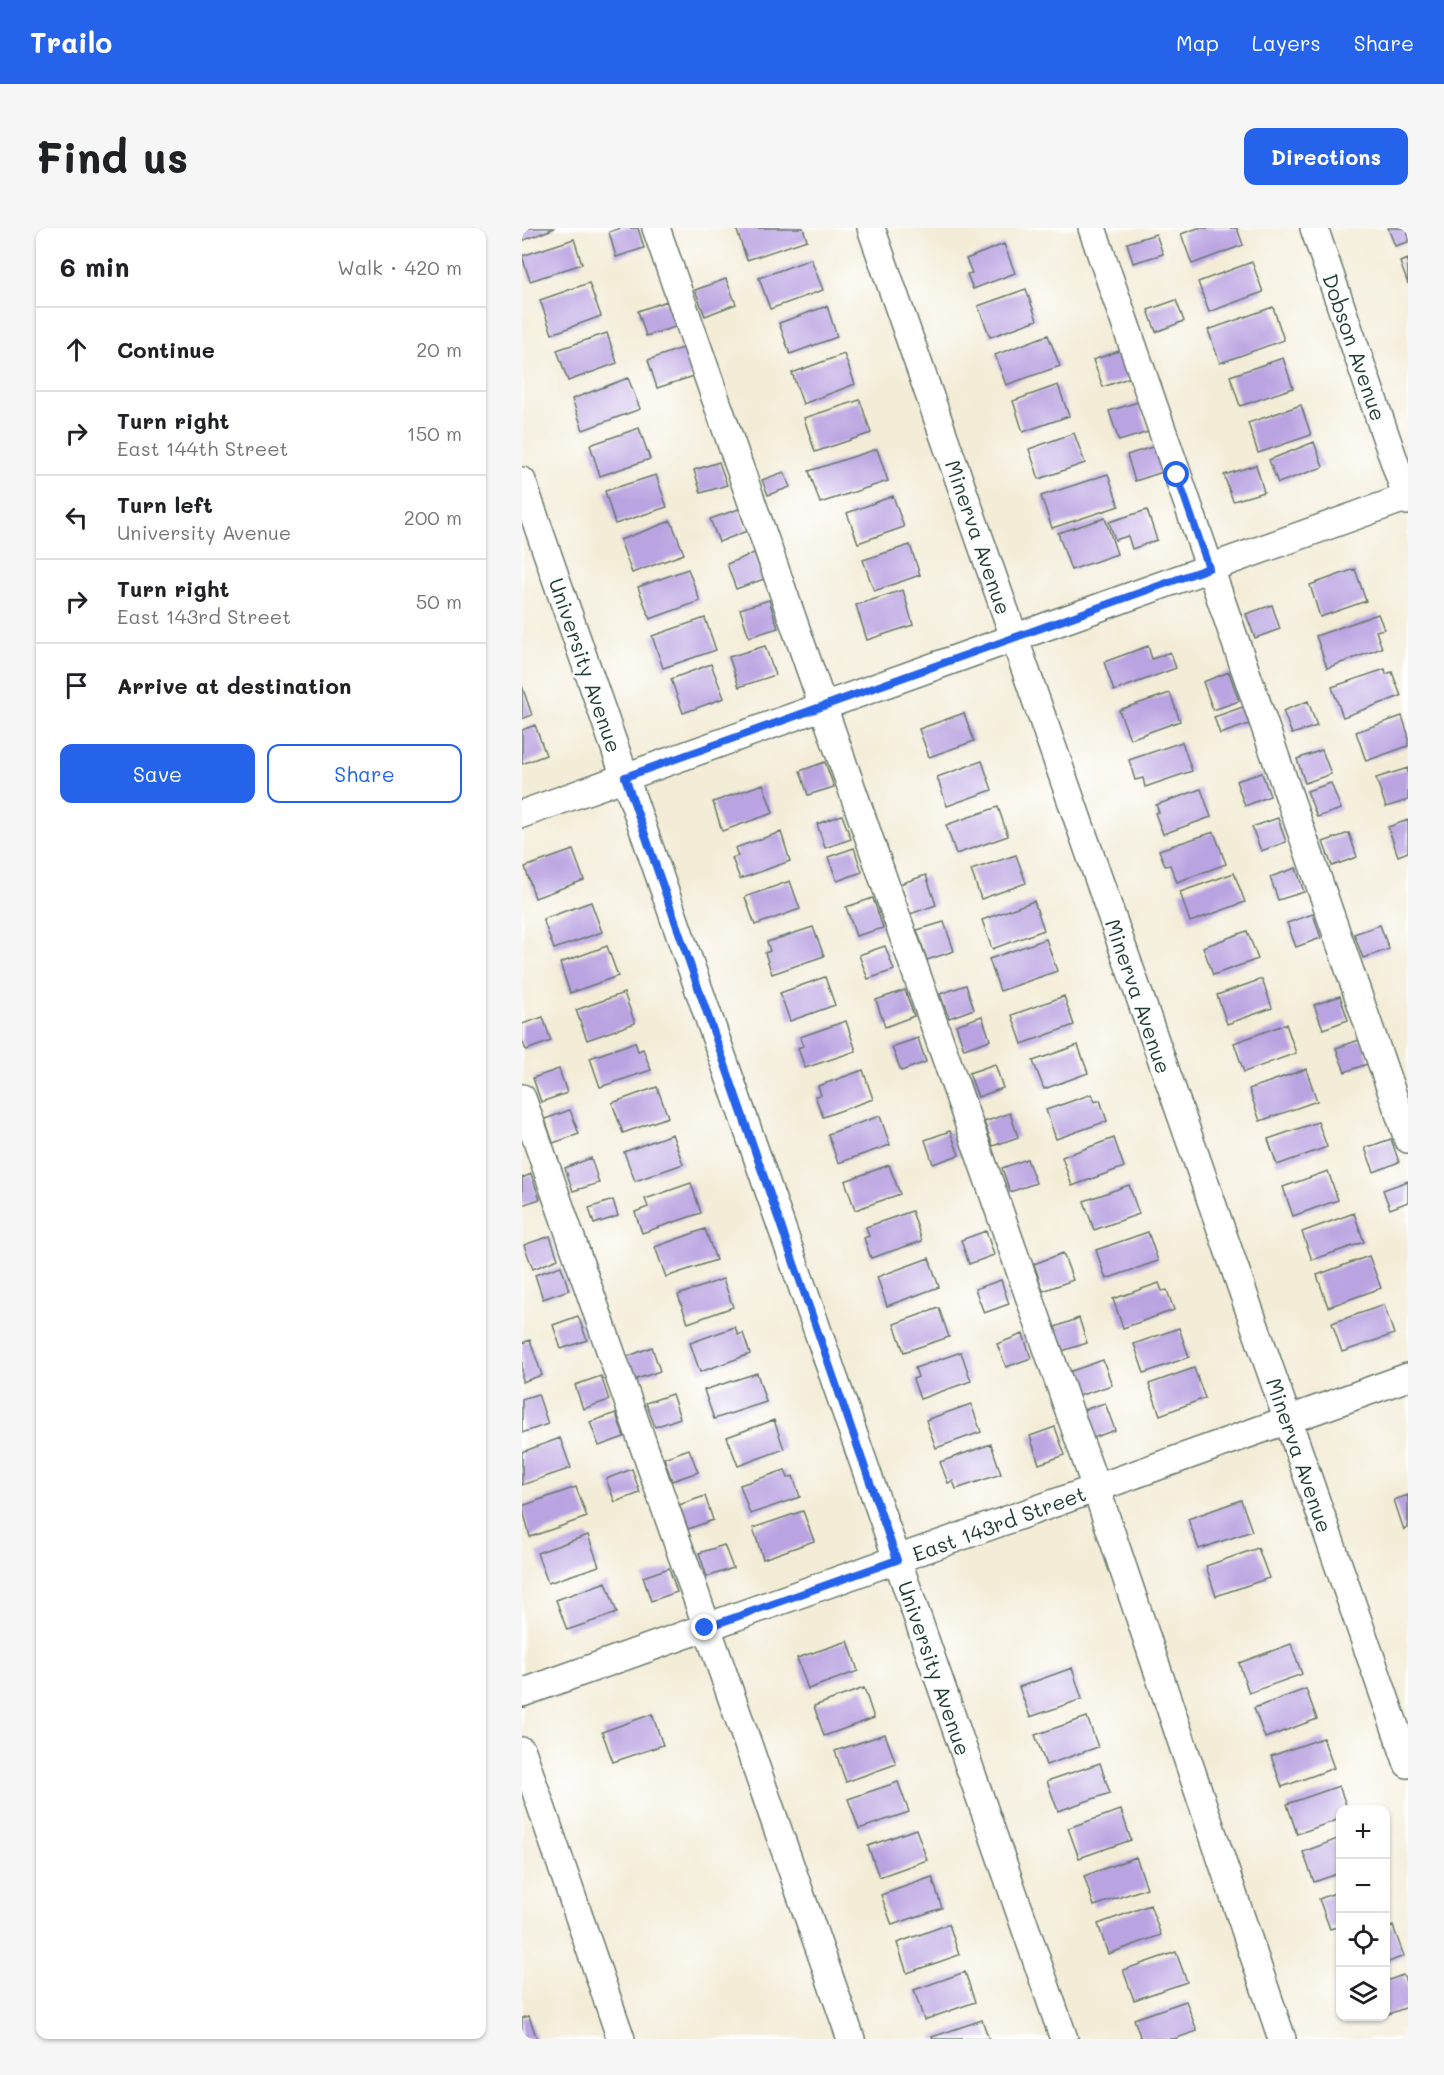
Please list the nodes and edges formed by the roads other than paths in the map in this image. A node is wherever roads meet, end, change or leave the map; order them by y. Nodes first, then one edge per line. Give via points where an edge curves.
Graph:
1 (656, 228) edge
2 (871, 228) edge
3 (1092, 228) edge
4 (1314, 228) edge
5 (522, 481) edge
6 (1408, 498) edge
7 (1209, 568) junction
8 (1014, 638) junction
9 (823, 706) junction
10 (625, 777) junction
11 (522, 814) edge
12 (522, 1098) edge
13 (1408, 1139) edge
14 (1408, 1377) edge
15 (1288, 1420) junction
16 (1096, 1488) junction
17 (897, 1560) junction
18 (705, 1628) junction
19 (522, 1693) edge
20 (522, 1751) edge
21 (1408, 1764) edge
22 (621, 2039) edge
23 (851, 2039) edge
24 (1064, 2039) edge
25 (1282, 2039) edge

1 - 9 street
2 - 8 street, Minerva Avenue
3 - 7 street
4 - 6 street, Dobson Avenue
5 - 10 street, University Avenue
6 - 7 street
7 - 8 street
7 - 13 street
8 - 9 street
8 - 15 street, Minerva Avenue
9 - 10 street
9 - 16 street
10 - 11 street
10 - 17 street, University Avenue
12 - 18 street
14 - 15 street, East 143rd Street
15 - 16 street, East 143rd Street
15 - 21 street, Minerva Avenue
16 - 17 street, East 143rd Street
16 - 25 street
17 - 18 street, East 143rd Street
17 - 24 street, University Avenue
18 - 19 street, East 143rd Street
18 - 23 street
20 - 22 street

